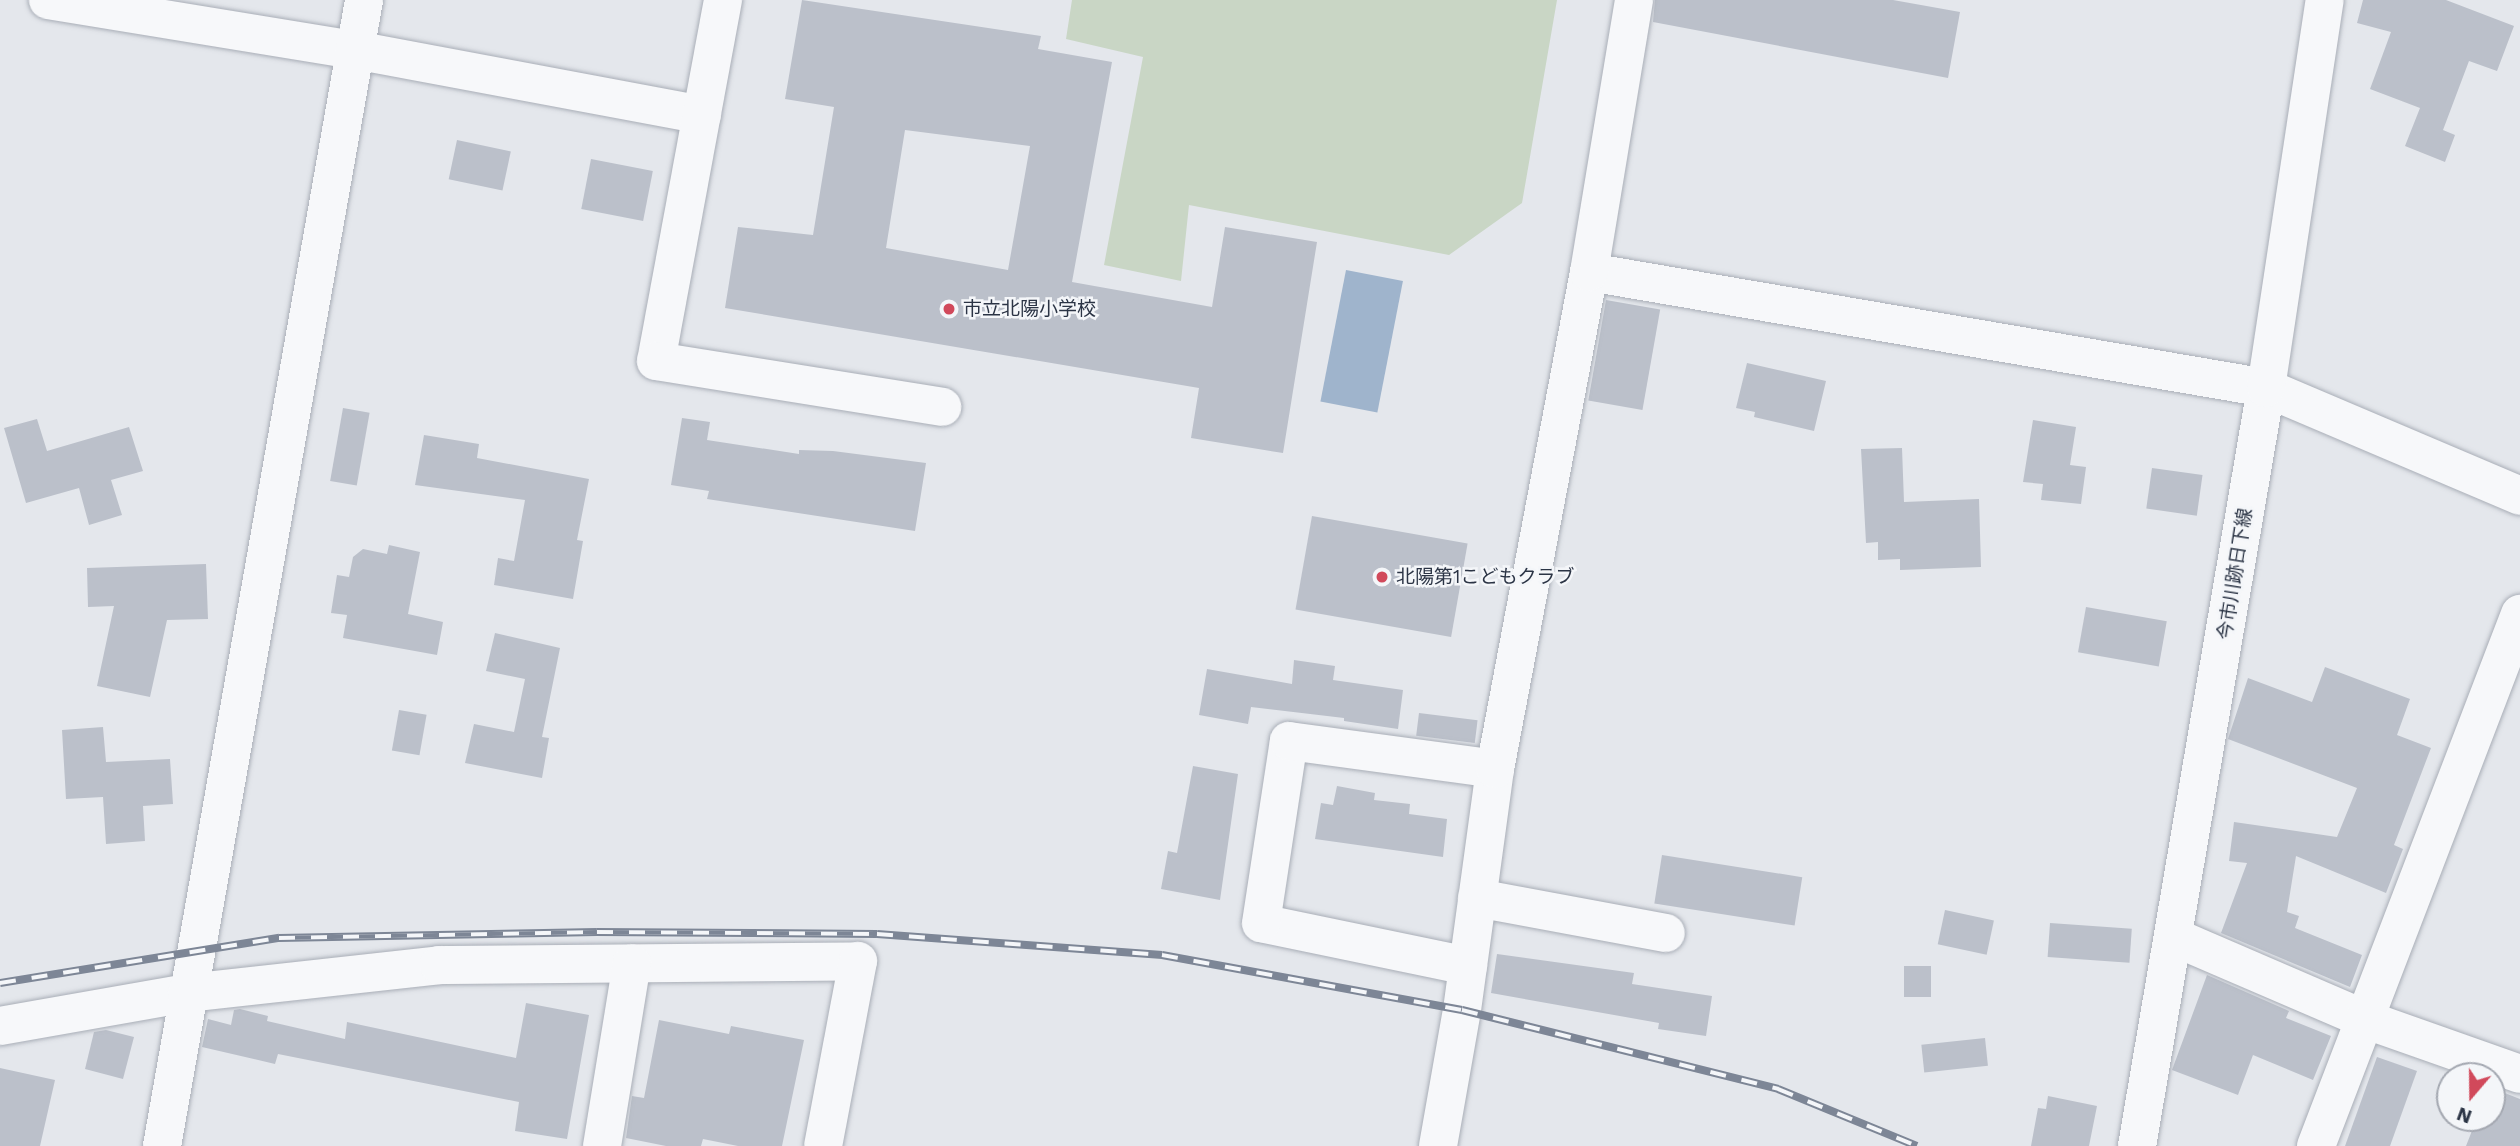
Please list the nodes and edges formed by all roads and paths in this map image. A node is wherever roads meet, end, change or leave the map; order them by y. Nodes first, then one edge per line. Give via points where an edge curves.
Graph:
1 (48, 0) edge
2 (364, 0) edge
3 (723, 0) edge
4 (1634, 0) edge
5 (2325, 0) edge
6 (355, 50) junction
7 (702, 115) junction
8 (1589, 272) junction
9 (2266, 388) junction
10 (942, 407) dead end
11 (2520, 496) edge
12 (2520, 614) edge
13 (1495, 769) junction
14 (1477, 898) junction
15 (1666, 933) dead end
16 (2174, 937) junction
17 (632, 962) junction
18 (1468, 966) junction
19 (187, 993) junction
20 (2364, 1019) junction
21 (0, 1026) edge
22 (2520, 1074) edge
23 (162, 1146) edge
24 (602, 1146) edge
25 (823, 1146) edge
26 (1437, 1146) edge
27 (2137, 1146) edge
28 (2316, 1146) edge

1 - 6 street
2 - 6 street
3 - 7 street
4 - 8 street
5 - 9 street, 今市川跡日下線
6 - 7 street
6 - 19 street
7 - 10 street via 656,361
8 - 9 street
8 - 13 street
9 - 11 street
9 - 16 street, 今市川跡日下線
12 - 20 street
13 - 14 street
13 - 18 street via 1289,741 1261,923
14 - 15 street
14 - 18 street
16 - 20 street
16 - 27 street, 今市川跡日下線
17 - 19 street via 439,965
17 - 24 street
17 - 25 street via 858,961
18 - 26 street
19 - 21 street
19 - 23 street
20 - 22 street
20 - 28 street

